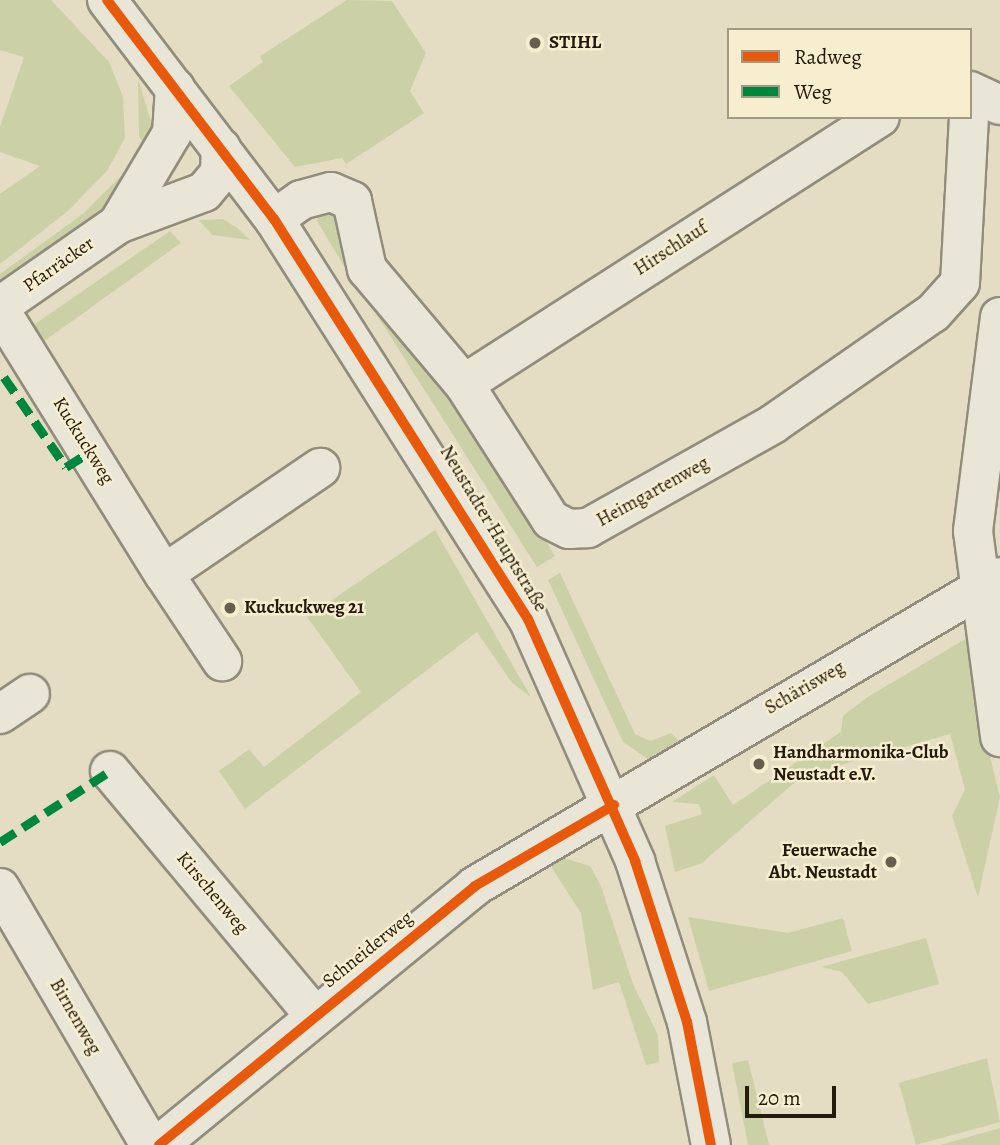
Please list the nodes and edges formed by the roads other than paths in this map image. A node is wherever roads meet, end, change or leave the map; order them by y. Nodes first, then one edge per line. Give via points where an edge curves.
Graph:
1 (107, 0) edge
2 (176, 88) junction
3 (972, 93) edge
4 (1000, 106) edge
5 (877, 119) edge
6 (969, 119) edge
7 (221, 148) junction
8 (152, 172) junction
9 (204, 192) junction
10 (269, 212) junction
11 (118, 224) junction
12 (0, 308) edge
13 (1000, 317) edge
14 (464, 384) junction
15 (320, 468) dead end
16 (164, 574) junction
17 (992, 582) edge
18 (222, 662) dead end
19 (1000, 737) edge
20 (110, 771) dead end
21 (614, 805) junction
22 (0, 888) edge
23 (314, 1015) junction
24 (150, 1145) edge
25 (159, 1145) edge
26 (711, 1145) edge

1 - 2 street, Neustadter Hauptstraße
2 - 7 street, Neustadter Hauptstraße
2 - 8 street, Pfarräcker via 172,133
3 - 4 street
5 - 14 street, Hirschlauf
6 - 14 street, Heimgartenweg via 960,284 933,313 773,424 588,528 569,529 551,520
7 - 8 street via 200,149
7 - 9 street via 220,173
7 - 10 street, Neustadter Hauptstraße
8 - 11 street, Pfarräcker
9 - 10 street
9 - 11 street, Pfarräcker
10 - 14 street, Heimgartenweg via 331,192 352,201 367,269
10 - 21 street, Neustadter Hauptstraße via 528,619
11 - 12 street, Pfarräcker
12 - 16 street, Kuckuckweg
13 - 17 street via 973,531
15 - 16 street
16 - 18 street, Kuckuckweg
17 - 19 street
17 - 21 street, Schärisweg
20 - 23 street, Kirschenweg
21 - 23 street, Schneiderweg via 475,886
21 - 26 street, Neustadter Hauptstraße via 687,1022
22 - 24 street, Birnenweg
23 - 25 street, Schneiderweg

